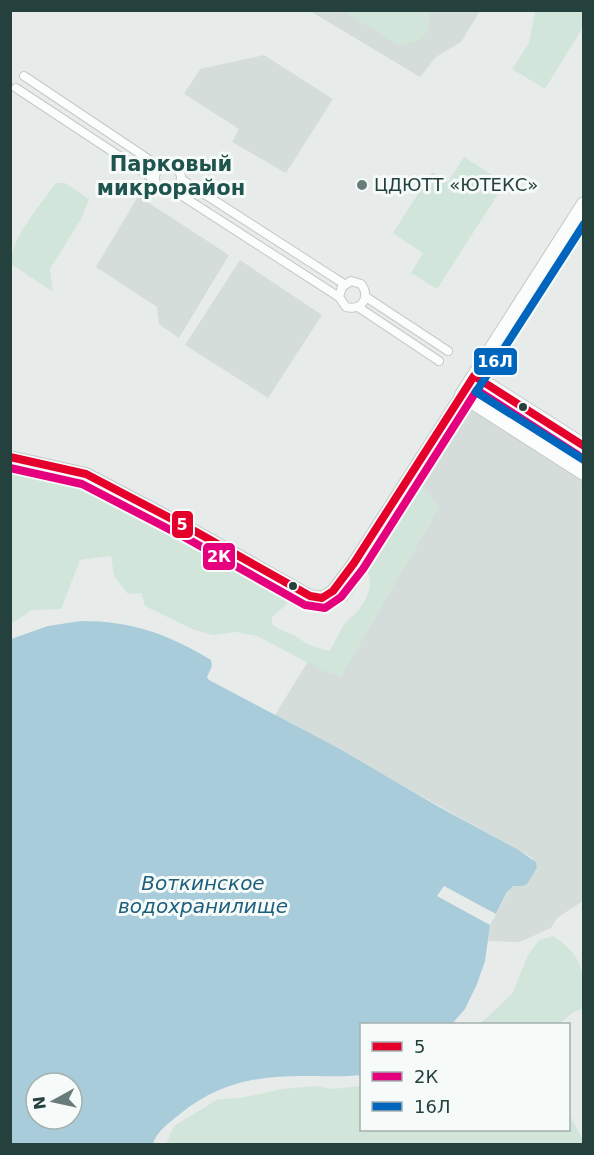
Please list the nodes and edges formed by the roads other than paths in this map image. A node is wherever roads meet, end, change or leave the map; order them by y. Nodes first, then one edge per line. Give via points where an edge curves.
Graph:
1 (24, 76) dead end
2 (16, 88) dead end
3 (160, 167) junction
4 (154, 179) junction
5 (181, 179) junction
6 (173, 190) junction
7 (584, 204) edge
8 (344, 284) junction
9 (339, 297) junction
10 (366, 297) junction
11 (358, 307) junction
12 (448, 351) dead end
13 (439, 361) dead end
14 (474, 376) junction
15 (462, 395) junction
16 (584, 446) edge
17 (10, 457) edge
18 (584, 472) edge

1 - 3 street
2 - 4 street
3 - 4 street
3 - 5 street via 176,167
4 - 6 street via 163,190
5 - 6 street
5 - 8 street
6 - 9 street
7 - 14 street
8 - 9 street
8 - 10 street via 361,284
9 - 11 street via 346,307
10 - 11 street
10 - 12 street
11 - 13 street
14 - 15 street
14 - 16 street
15 - 17 street via 354,563 333,591 322,598 310,596 87,474
15 - 18 street

